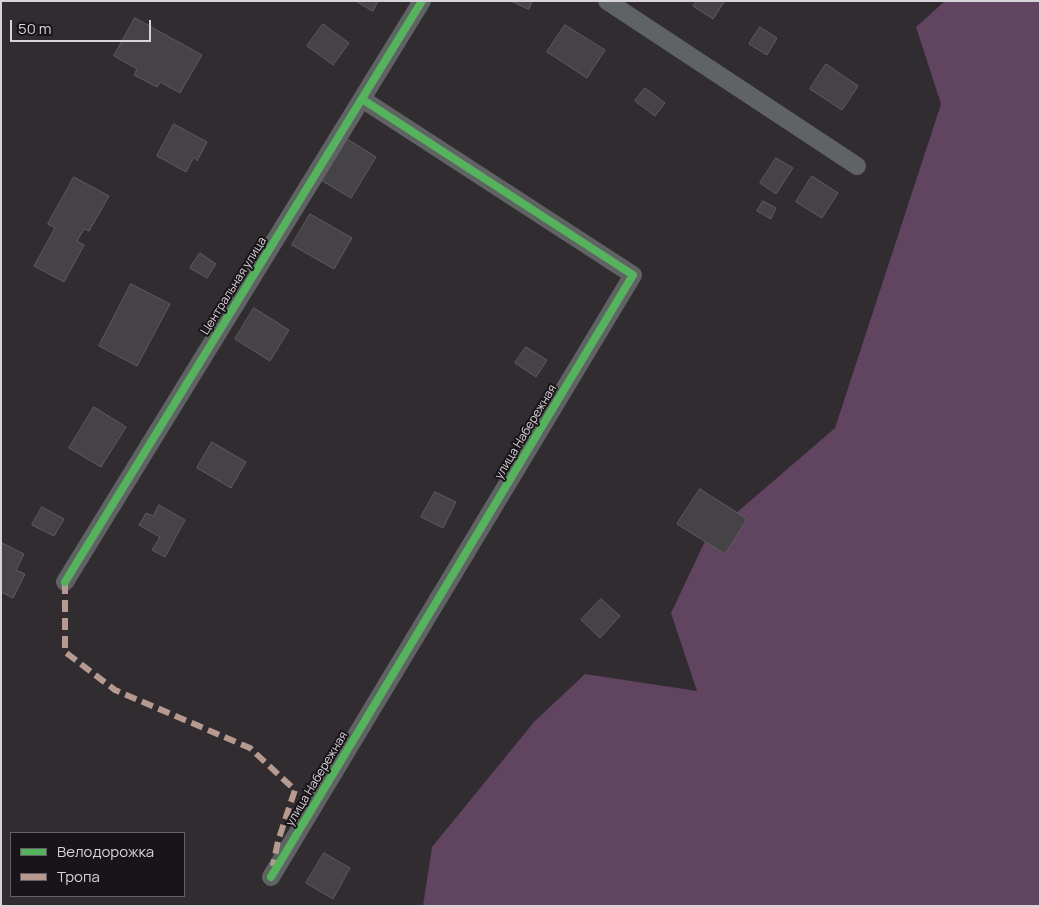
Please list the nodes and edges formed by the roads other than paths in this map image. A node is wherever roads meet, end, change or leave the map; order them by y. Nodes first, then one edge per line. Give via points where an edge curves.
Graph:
1 (422, 1) edge
2 (607, 1) edge
3 (362, 99) junction
4 (857, 166) dead end
5 (65, 582) dead end
6 (271, 877) dead end

1 - 3 street, Центральная улица
2 - 4 street
3 - 5 street, Центральная улица
3 - 6 street, улица Набережная via 633,275

